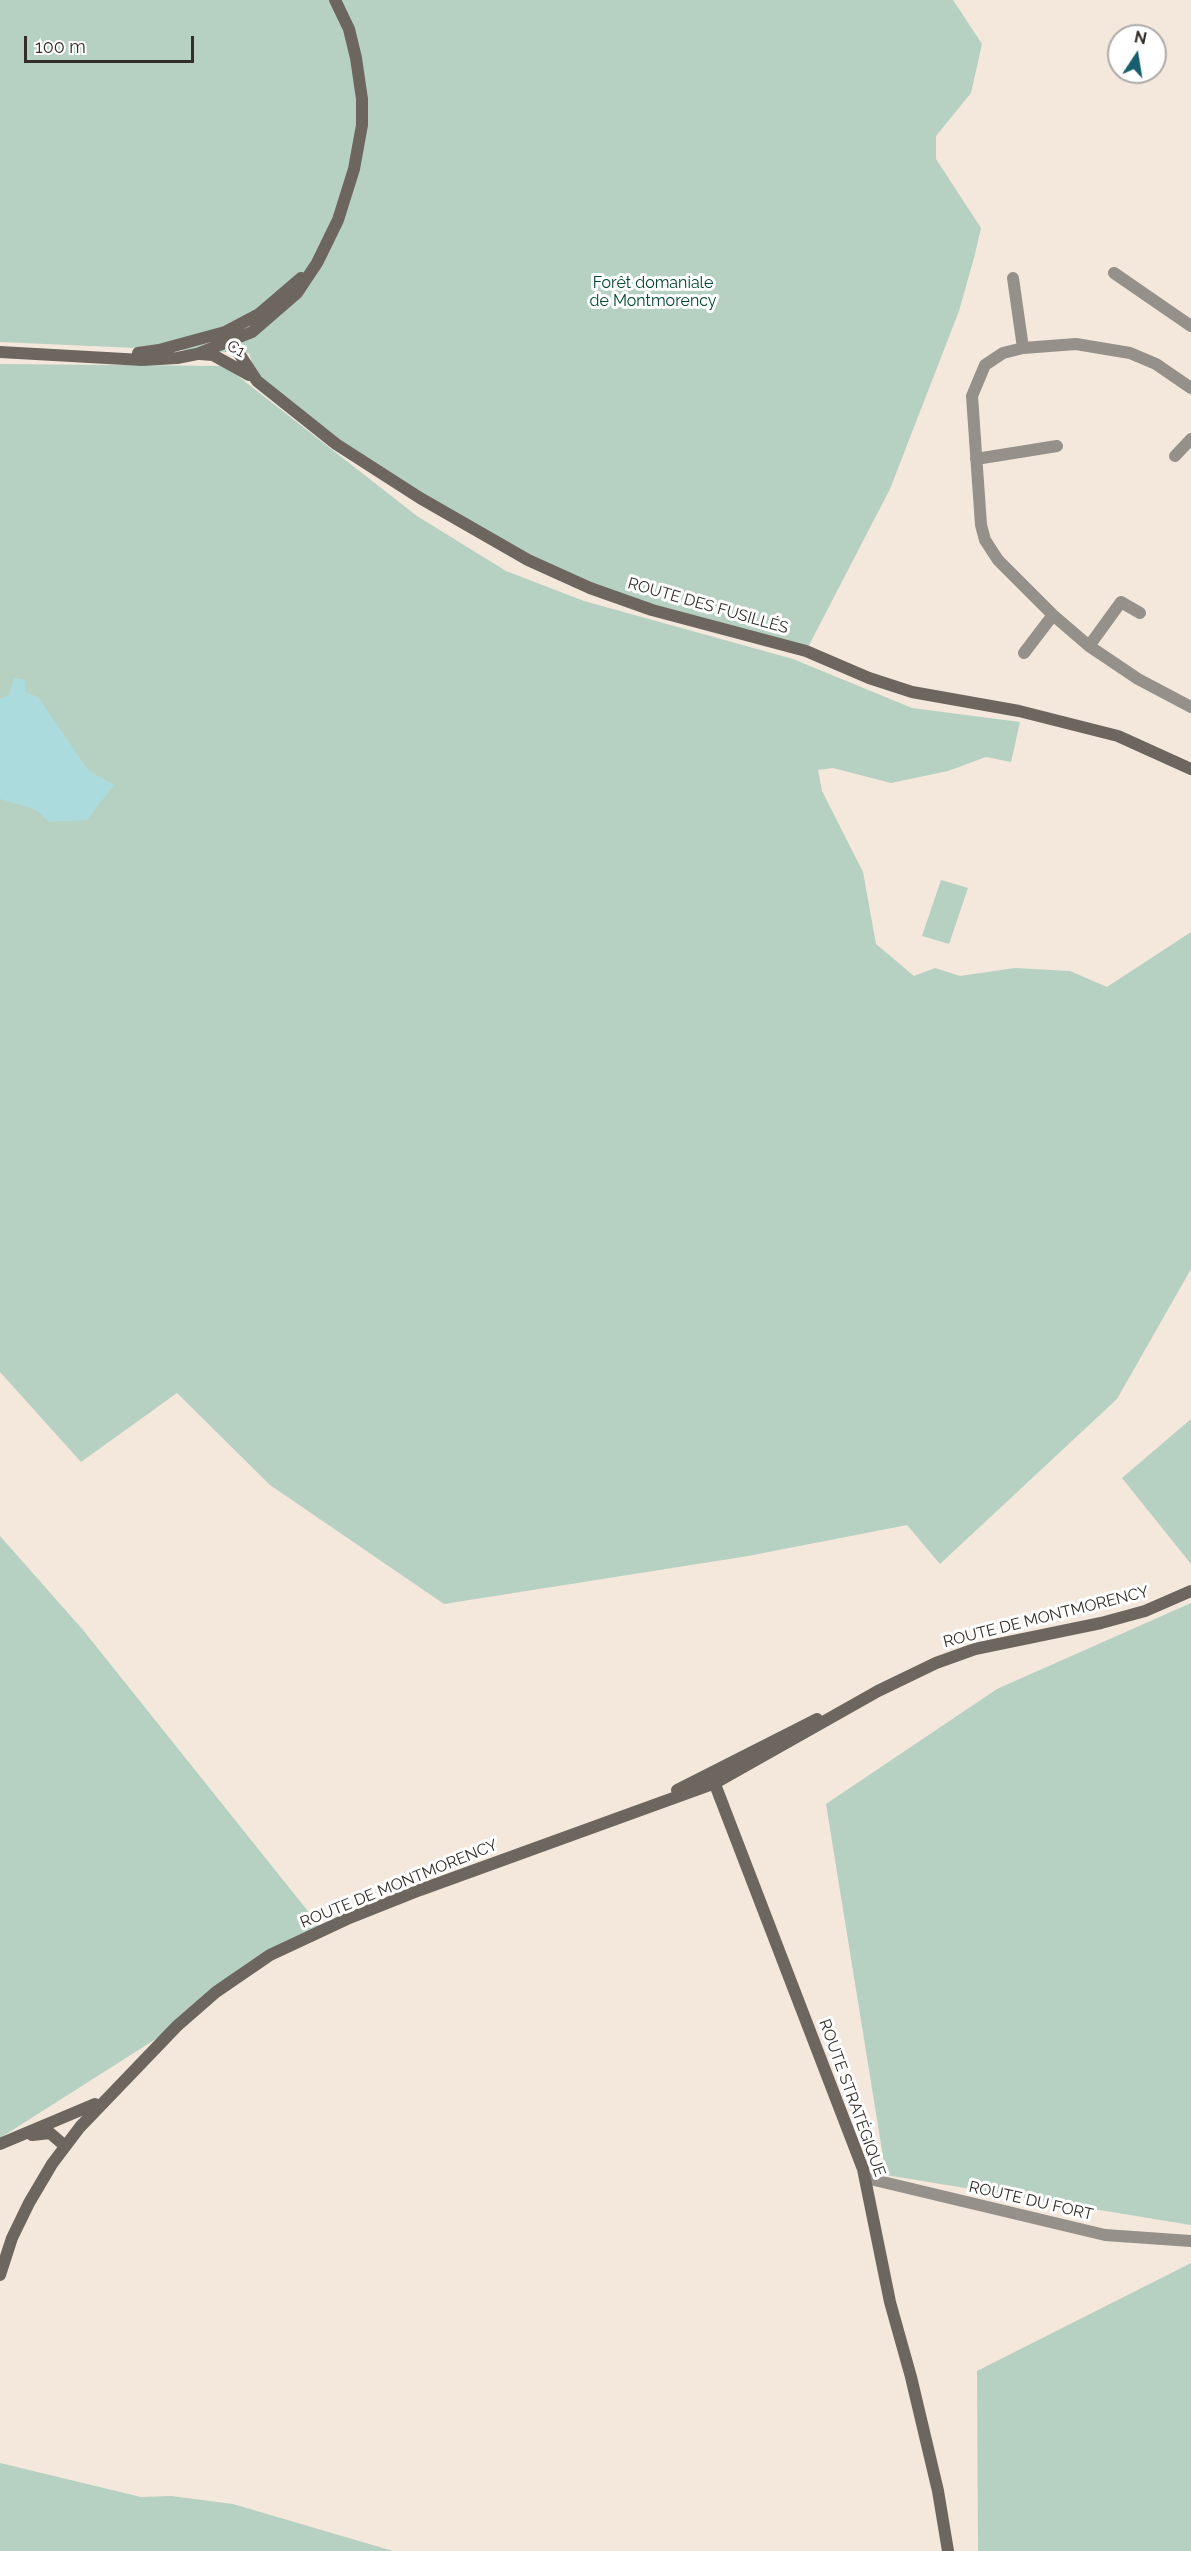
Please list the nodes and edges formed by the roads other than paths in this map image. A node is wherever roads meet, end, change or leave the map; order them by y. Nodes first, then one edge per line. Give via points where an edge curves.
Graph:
1 (335, 0) edge
2 (1114, 273) dead end
3 (1013, 278) dead end
4 (1191, 326) edge
5 (227, 337) junction
6 (1023, 348) junction
7 (0, 352) edge
8 (66, 354) junction
9 (197, 354) junction
10 (236, 366) junction
11 (257, 381) junction
12 (1188, 385) edge
13 (1191, 439) edge
14 (1057, 446) dead end
15 (1175, 456) dead end
16 (976, 459) junction
17 (1140, 613) dead end
18 (1053, 615) junction
19 (1089, 646) junction
20 (1024, 653) dead end
21 (1191, 706) edge
22 (1191, 769) edge
23 (1191, 1591) edge
24 (713, 1779) junction
25 (115, 2089) junction
26 (54, 2121) junction
27 (12, 2139) junction
28 (67, 2143) junction
29 (0, 2144) edge
30 (866, 2178) junction
31 (1191, 2241) edge
32 (0, 2275) edge
33 (948, 2551) edge

1 - 5 main road via 349,29 362,99 354,169 338,220 317,263
2 - 4 street
3 - 6 street
5 - 8 main road via 159,350
5 - 9 main road
5 - 10 main road, C1
5 - 11 main road, ROUTE DES FUSILLÉS
6 - 12 street via 1076,344 1130,353
6 - 16 street via 1003,353 985,365 977,379 972,396
7 - 8 main road
8 - 9 main road via 142,360
9 - 10 main road, C1 via 213,355
10 - 11 main road, C1
11 - 22 main road, ROUTE DES FUSILLÉS via 336,444 420,498 528,560 590,588 651,610 806,651 912,692 1019,711 1118,736
13 - 15 street
14 - 16 street
16 - 18 street via 985,540 998,560
17 - 19 street via 1121,602
18 - 19 street
18 - 20 street
19 - 21 street via 1138,679
23 - 24 main road, ROUTE DE MONTMORENCY via 1145,1611 964,1653 926,1667
24 - 25 main road, ROUTE DE MONTMORENCY via 347,1919 270,1955 216,1992
24 - 30 main road, ROUTE STRATÉGIQUE
25 - 26 main road via 83,2111
25 - 28 main road
26 - 27 main road
26 - 28 main road via 71,2128
27 - 28 main road via 47,2133
27 - 29 main road
28 - 32 main road via 22,2216
30 - 31 street, ROUTE DU FORT via 1105,2235
30 - 33 main road, ROUTE STRATÉGIQUE via 890,2302 938,2491

